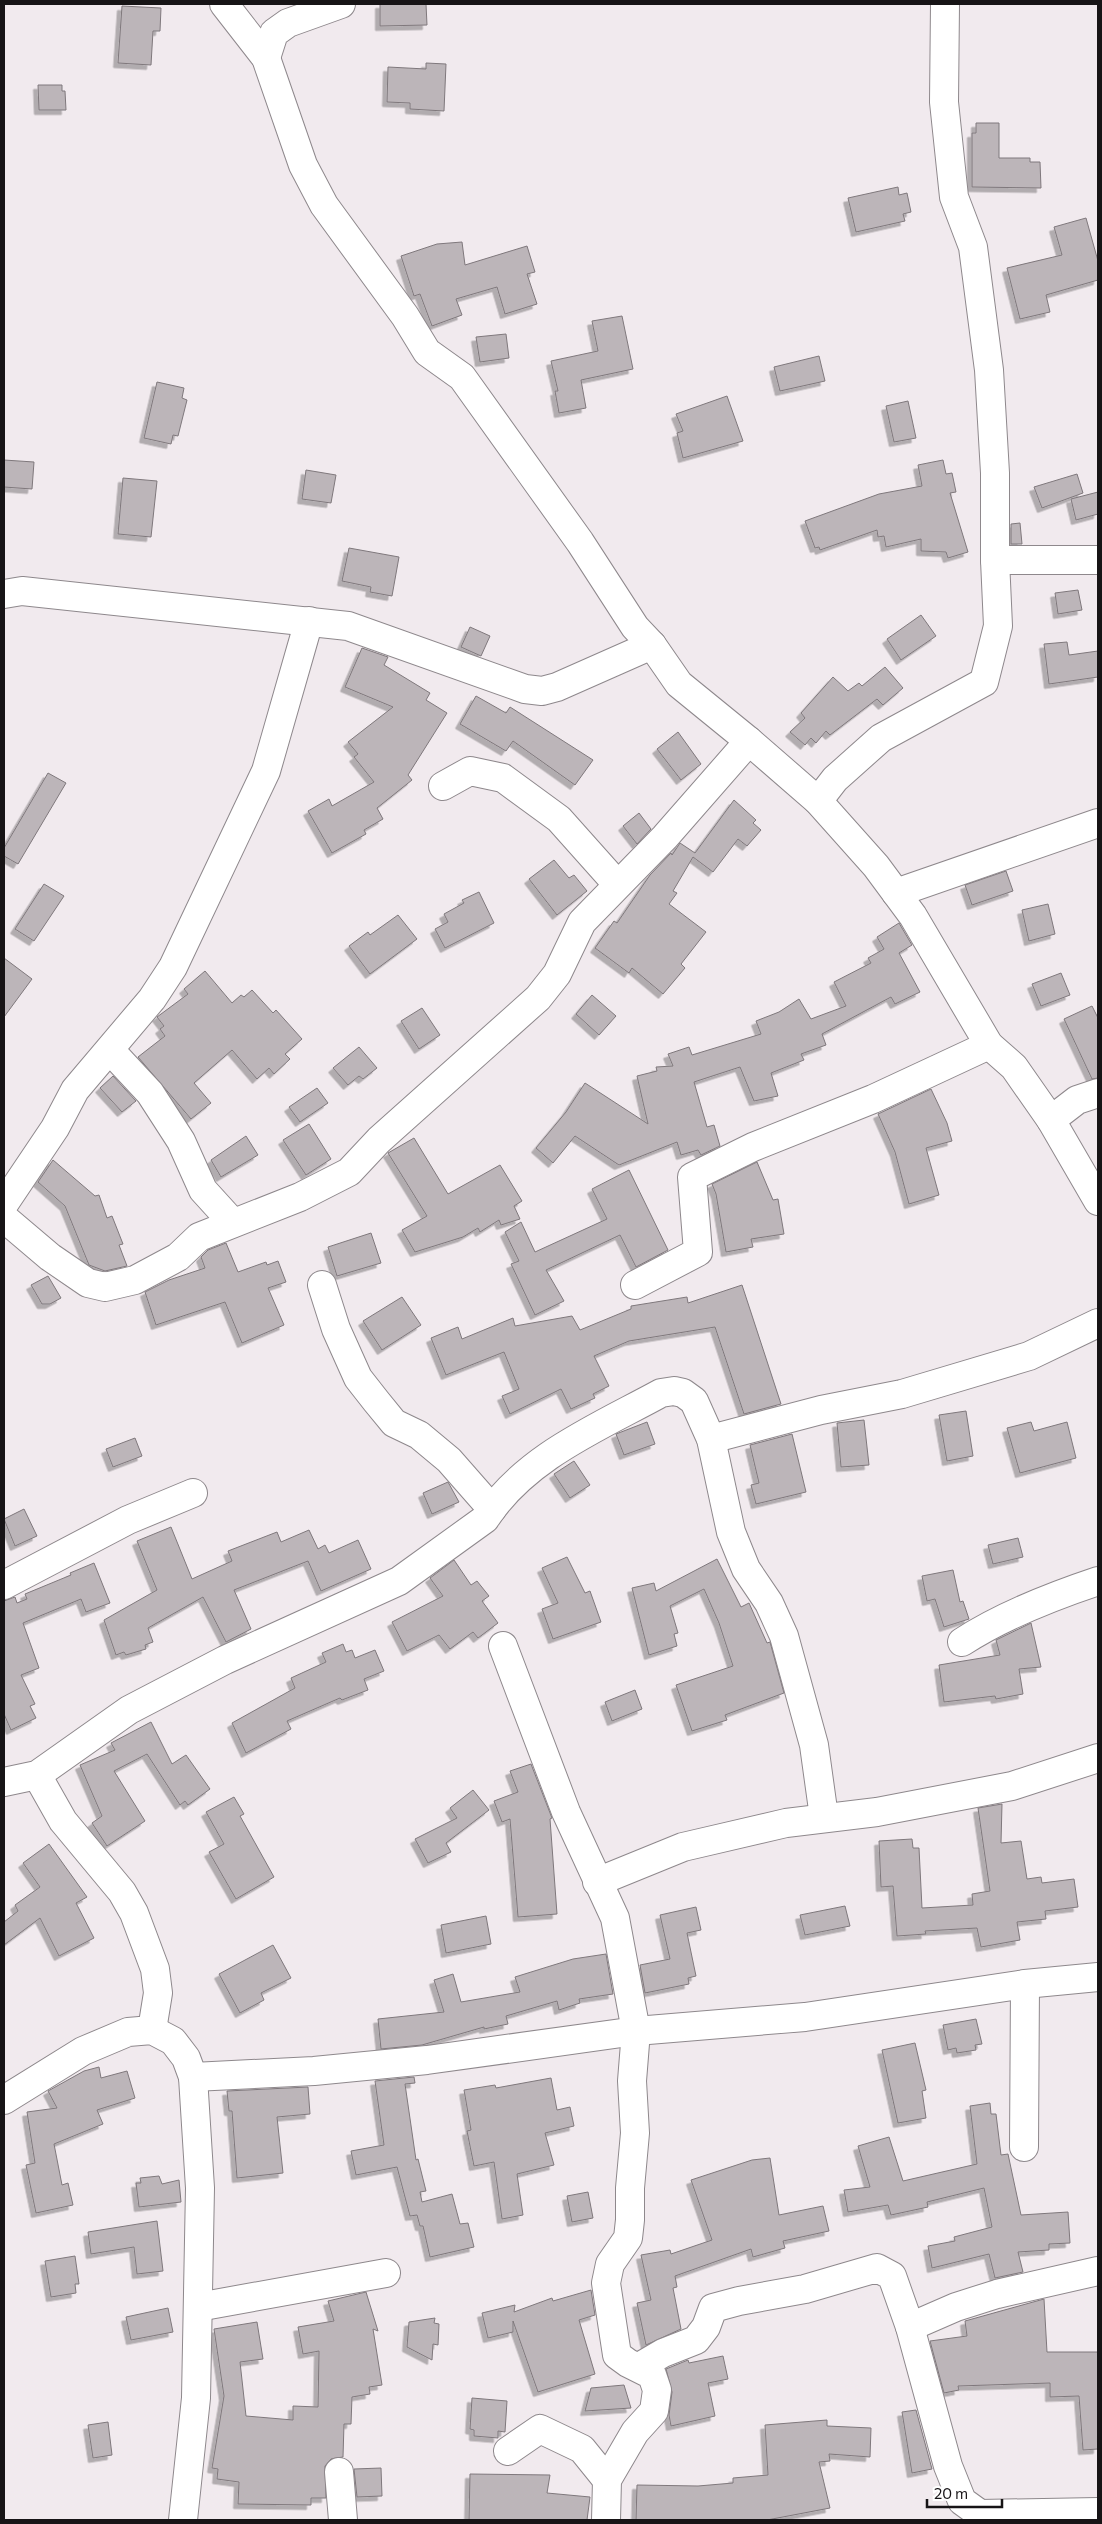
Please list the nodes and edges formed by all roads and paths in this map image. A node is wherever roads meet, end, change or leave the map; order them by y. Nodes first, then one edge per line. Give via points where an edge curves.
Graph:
1 (224, 4) edge
2 (341, 4) edge
3 (945, 4) edge
4 (266, 58) junction
5 (995, 560) junction
6 (1098, 560) edge
7 (4, 594) edge
8 (309, 622) junction
9 (652, 646) junction
10 (749, 741) junction
11 (443, 786) dead end
12 (818, 801) junction
13 (1098, 823) edge
14 (617, 884) junction
15 (896, 893) junction
16 (989, 1044) junction
17 (110, 1050) junction
18 (1098, 1093) edge
19 (1051, 1120) junction
20 (1098, 1201) edge
21 (4, 1204) edge
22 (4, 1218) edge
23 (233, 1222) junction
24 (634, 1285) dead end
25 (322, 1286) dead end
26 (1098, 1323) edge
27 (711, 1440) junction
28 (193, 1493) dead end
29 (492, 1509) junction
30 (1098, 1581) edge
31 (4, 1586) edge
32 (962, 1642) dead end
33 (503, 1646) dead end
34 (1098, 1758) edge
35 (37, 1775) junction
36 (4, 1782) edge
37 (824, 1817) junction
38 (597, 1882) junction
39 (1098, 1977) edge
40 (1024, 1984) junction
41 (152, 2030) junction
42 (636, 2031) junction
43 (193, 2077) junction
44 (4, 2100) edge
45 (1024, 2147) dead end
46 (1098, 2271) edge
47 (386, 2273) dead end
48 (198, 2307) junction
49 (910, 2327) junction
50 (639, 2367) junction
51 (508, 2451) dead end
52 (339, 2472) dead end
53 (607, 2480) junction
54 (1098, 2512) edge
55 (183, 2520) edge
56 (342, 2520) edge
57 (606, 2520) edge

1 - 4 street
2 - 4 street via 288,23 274,33
3 - 5 street via 944,102 954,197 973,247 989,370 995,473
4 - 9 street via 303,165 324,205 405,316 427,352 462,377 580,542 635,627
5 - 6 street
5 - 12 street via 998,626 984,682 881,738 835,779
7 - 8 street via 22,591
8 - 9 street via 348,626 525,689 542,691
8 - 17 street via 266,771 239,830 172,967 152,999
9 - 10 street via 679,684
10 - 12 street
10 - 14 street via 665,837
11 - 14 street via 470,771 503,778 559,818
12 - 15 street via 852,837
13 - 15 street
14 - 23 street via 582,922 557,974 538,998 386,1133 349,1172 300,1197
15 - 16 street
16 - 19 street via 1014,1067
16 - 24 street via 873,1099 753,1147 692,1177 698,1252
17 - 21 street via 75,1090 55,1128
17 - 23 street via 150,1093 182,1141 203,1190
18 - 19 street via 1077,1100
19 - 20 street
22 - 23 street via 88,1283 105,1287 135,1280 178,1256 199,1237
25 - 29 street via 336,1329 358,1378 394,1423 419,1435 449,1460
26 - 27 street via 1011,1362 902,1394 821,1410
27 - 29 street via 694,1401 683,1393 661,1393 548,1456
27 - 37 street via 731,1532 746,1569 769,1603 784,1636 814,1745
28 - 31 street via 128,1520
29 - 35 street via 485,1518 399,1582 225,1660 138,1706
30 - 32 street via 988,1624
33 - 38 street via 566,1812
34 - 37 street via 1012,1786 877,1812
35 - 36 street
35 - 41 street via 64,1821 122,1892 134,1913 155,1969 158,1993
37 - 38 street via 683,1847
38 - 42 street via 615,1918
39 - 40 street
40 - 42 street via 806,2017
40 - 45 street
41 - 43 street via 172,2041 186,2058
41 - 44 street via 128,2032 83,2051
42 - 43 street via 427,2060 314,2071
42 - 50 street via 632,2081 635,2133 628,2238 610,2264 606,2283 617,2355 628,2364
43 - 48 street via 200,2188
46 - 49 street via 997,2294
47 - 48 street
48 - 55 street via 196,2398
49 - 50 street via 892,2276 877,2268 806,2289 739,2300 713,2308 706,2327 696,2340
49 - 54 street via 948,2466 962,2501 980,2514
50 - 53 street via 652,2375 657,2390 654,2411 635,2432
51 - 53 street via 540,2429 582,2449
52 - 56 street
53 - 57 street

